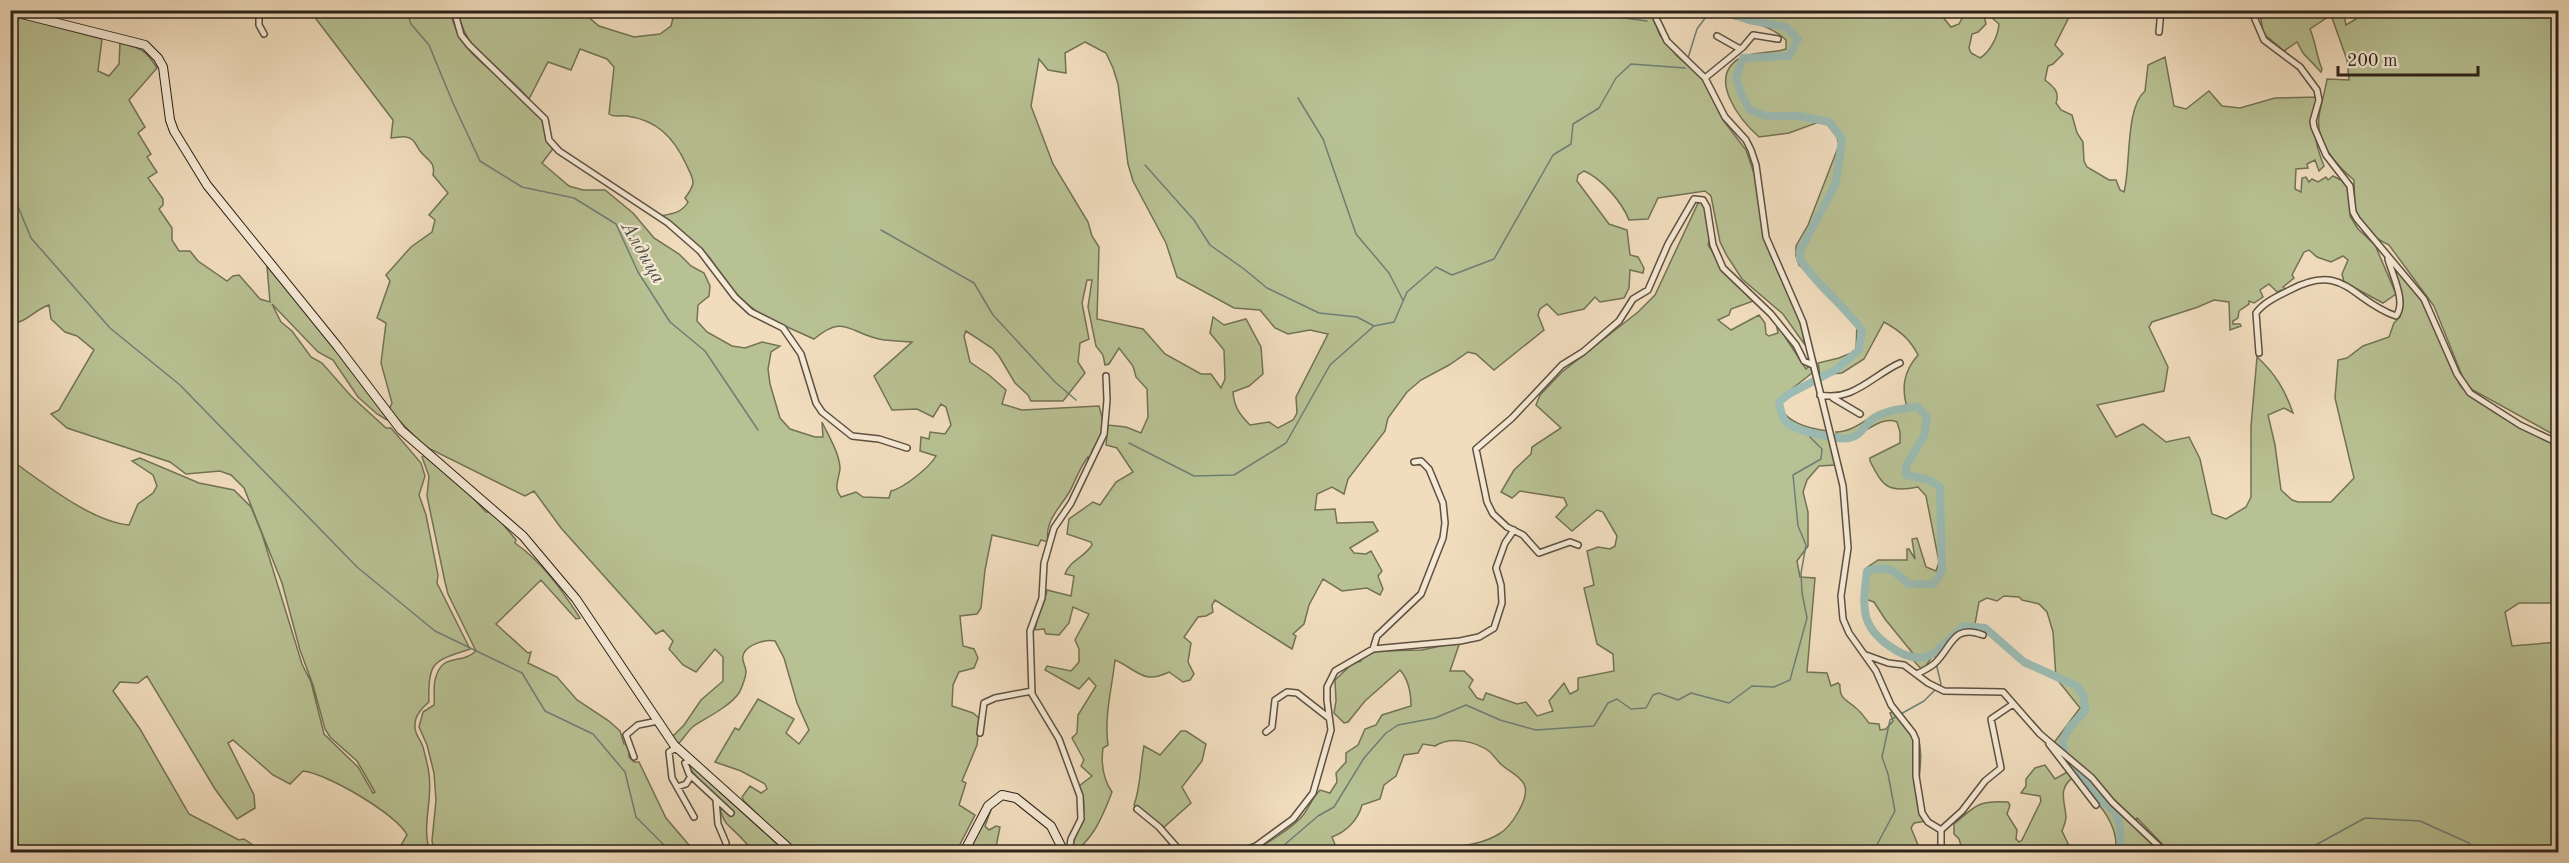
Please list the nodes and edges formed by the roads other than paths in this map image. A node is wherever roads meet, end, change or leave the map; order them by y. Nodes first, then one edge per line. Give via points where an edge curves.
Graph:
1 (260, 10) edge
2 (454, 10) edge
3 (1655, 10) edge
4 (2161, 10) edge
5 (2251, 10) edge
6 (10, 11) edge
7 (2159, 32) dead end
8 (264, 34) dead end
9 (1717, 36) dead end
10 (1778, 39) dead end
11 (1740, 49) junction
12 (1705, 78) junction
13 (2387, 254) junction
14 (2259, 353) dead end
15 (1900, 363) dead end
16 (1814, 368) junction
17 (1106, 376) dead end
18 (1820, 395) junction
19 (1833, 398) junction
20 (1860, 414) dead end
21 (2559, 443) edge
22 (907, 448) dead end
23 (1414, 462) dead end
24 (1514, 530) junction
25 (1578, 545) dead end
26 (1983, 636) dead end
27 (1373, 649) junction
28 (1864, 654) junction
29 (1887, 663) junction
30 (1876, 671) junction
31 (1917, 674) junction
32 (1032, 691) junction
33 (2013, 704) junction
34 (1329, 718) junction
35 (658, 720) junction
36 (1266, 732) dead end
37 (980, 733) dead end
38 (2040, 734) junction
39 (680, 751) junction
40 (634, 757) dead end
41 (690, 761) junction
42 (691, 776) junction
43 (677, 787) junction
44 (716, 799) junction
45 (2096, 805) dead end
46 (1137, 809) dead end
47 (731, 813) dead end
48 (694, 817) dead end
49 (1941, 830) junction
50 (726, 843) dead end
51 (793, 852) edge
52 (964, 852) edge
53 (1064, 852) edge
54 (1069, 852) edge
55 (1181, 852) edge
56 (1239, 852) edge
57 (1941, 852) edge
58 (2165, 852) edge

1 - 8 street via 259,25
2 - 22 street via 461,35 545,119 549,140 559,151 668,223 700,251 751,312 783,328 801,354 822,412 852,436
3 - 12 street via 1672,48
4 - 7 street
5 - 13 street via 2264,39 2300,67 2318,90 2313,121 2316,133 2326,155 2350,186 2357,219
6 - 35 street via 145,45 152,51 163,67 174,131 207,185 402,430 507,520 560,579
9 - 11 street
10 - 11 street via 1753,35
11 - 12 street
12 - 16 street via 1725,117 1751,150 1766,237 1803,322
13 - 14 street via 2400,301 2396,316 2342,283 2312,279 2269,301 2256,313
13 - 21 street via 2424,299 2457,374 2470,393 2520,425
15 - 19 street via 1860,388
16 - 18 street
16 - 24 street via 1804,361 1771,314 1723,268 1713,245 1707,207 1703,200 1694,199 1648,290 1633,299 1619,321 1562,365 1512,418 1478,446 1476,452 1489,507 1498,520
17 - 32 street via 1104,434 1071,503 1057,522 1044,563 1042,598 1030,631
18 - 19 street
18 - 28 street via 1847,514 1842,611 1846,626
19 - 20 street
23 - 27 street via 1424,462 1439,490 1445,530 1421,594 1377,636
24 - 25 street via 1539,553 1570,542
24 - 27 street via 1496,568 1502,603 1494,628 1479,637 1460,641
26 - 31 street via 1969,632 1958,636 1936,662
27 - 34 street via 1332,674 1327,687
28 - 29 street
28 - 30 street
29 - 30 street
29 - 31 street via 1904,665
30 - 49 street via 1892,705 1916,740 1922,813
31 - 33 street via 1944,691 1998,691
32 - 37 street via 986,701
32 - 54 street via 1059,739 1080,796 1081,819
33 - 38 street
33 - 49 street via 1991,719 2001,768
34 - 36 street via 1297,693 1287,692 1275,700 1272,727
34 - 56 street via 1331,730 1317,783 1308,801 1293,819 1263,842
35 - 39 street
35 - 40 street via 638,724 626,735
38 - 45 street
38 - 58 street via 2092,778
39 - 41 street
39 - 43 street via 674,749 669,754
41 - 42 street via 685,765
41 - 51 street
42 - 43 street via 686,784
42 - 44 street
43 - 48 street
44 - 47 street
44 - 50 street via 718,824
46 - 55 street
49 - 57 street
52 - 53 street via 988,806 1002,795 1016,798 1052,826

